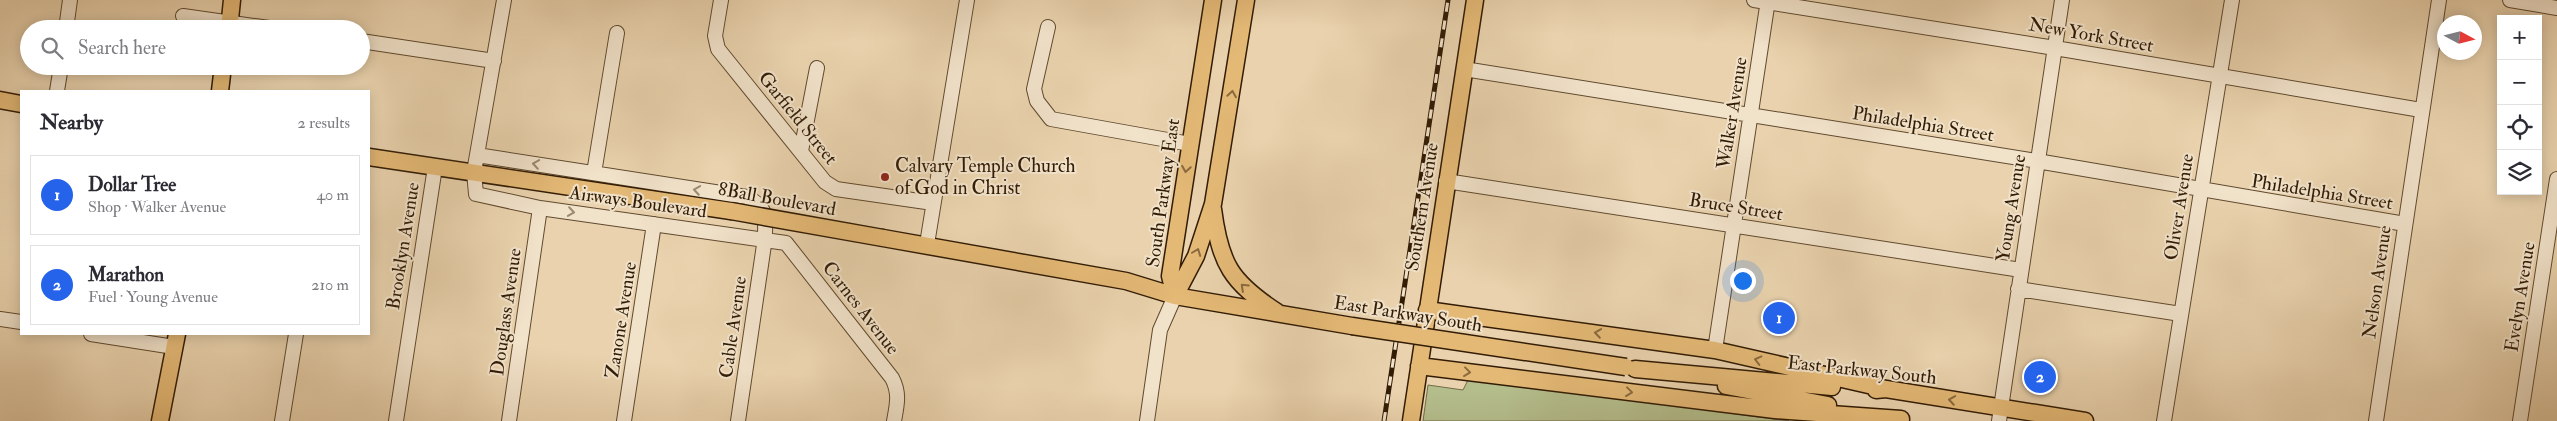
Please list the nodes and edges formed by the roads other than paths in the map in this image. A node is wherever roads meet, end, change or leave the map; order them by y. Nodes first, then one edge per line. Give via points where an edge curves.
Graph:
1 (70, 0) edge
2 (232, 0) edge
3 (504, 0) edge
4 (721, 0) edge
5 (967, 0) edge
6 (1213, 0) edge
7 (1246, 0) edge
8 (1475, 0) edge
9 (2062, 0) edge
10 (2232, 0) edge
11 (2439, 0) edge
12 (2510, 0) edge
13 (1763, 1) edge
14 (2557, 8) edge
15 (183, 16) dead end
16 (67, 20) edge
17 (203, 20) edge
18 (230, 20) edge
19 (1048, 27) dead end
20 (618, 34) dead end
21 (370, 42) edge
22 (2055, 48) junction
23 (494, 61) junction
24 (817, 68) dead end
25 (1464, 69) junction
26 (59, 75) edge
27 (223, 75) edge
28 (2220, 76) junction
29 (57, 90) edge
30 (220, 90) edge
31 (0, 100) edge
32 (20, 104) edge
33 (2421, 110) junction
34 (1752, 115) junction
35 (1190, 144) junction
36 (801, 151) junction
37 (477, 155) junction
38 (370, 157) edge
39 (2037, 161) junction
40 (434, 167) junction
41 (474, 172) junction
42 (594, 173) junction
43 (2557, 179) edge
44 (1446, 180) junction
45 (2201, 191) junction
46 (933, 203) junction
47 (1213, 204) junction
48 (540, 208) junction
49 (654, 224) junction
50 (2405, 224) junction
51 (1733, 226) junction
52 (765, 238) junction
53 (927, 244) junction
54 (2021, 270) junction
55 (2018, 289) junction
56 (1175, 296) junction
57 (1427, 310) junction
58 (2181, 314) junction
59 (1283, 316) junction
60 (0, 319) edge
61 (20, 322) edge
62 (102, 335) edge
63 (296, 335) edge
64 (176, 341) edge
65 (1715, 350) junction
66 (1419, 366) junction
67 (1630, 368) junction
68 (1886, 389) junction
69 (2000, 414) edge
70 (1908, 420) edge
71 (160, 421) edge
72 (282, 421) edge
73 (396, 421) edge
74 (509, 421) edge
75 (624, 421) edge
76 (738, 421) edge
77 (894, 421) edge
78 (1147, 421) edge
79 (1411, 421) edge
80 (2085, 421) edge
81 (2164, 421) edge
82 (2376, 421) edge
83 (2520, 421) edge

1 - 16 street
2 - 18 main road
3 - 23 street
4 - 36 street, Garfield Street via 715,36 718,49
5 - 46 street
6 - 35 main road, South Parkway East
47 -> 7 main road, South Parkway East
8 - 25 main road, Southern Avenue
9 - 22 street, Young Avenue
10 - 28 street, Oliver Avenue
11 - 33 street, Nelson Avenue
12 - 14 street
13 - 22 street, New York Street
13 - 34 street, Walker Avenue
15 - 17 street
19 - 35 street via 1034,89 1037,101 1050,119
20 - 42 street
21 - 23 street
22 - 28 street, New York Street
22 - 39 street, Young Avenue
23 - 37 street
24 - 36 street
25 - 34 street, Philadelphia Street
25 - 44 main road, Southern Avenue
26 - 29 street
27 - 30 main road
28 - 33 street, New York Street
28 - 45 street, Oliver Avenue
31 - 32 main road
33 - 50 street, Nelson Avenue
34 - 39 street, Philadelphia Street
34 - 51 street, Walker Avenue
35 -> 56 main road, South Parkway East via 1170,276
36 - 46 street, Garfield Street via 831,187
37 - 41 street
42 -> 37 street, Airways Boulevard
38 - 40 main road, 8Ball Boulevard
39 - 45 street, Philadelphia Street
39 - 54 street, Young Avenue
40 - 41 main road, 8Ball Boulevard
40 - 73 street, Brooklyn Avenue
41 - 48 street, Airways Boulevard via 476,194
41 - 53 main road, 8Ball Boulevard, bridge
52 -> 42 street, Airways Boulevard via 764,211 759,203 747,196
43 - 83 street, Evelyn Avenue
44 - 51 street, Bruce Street
44 - 57 main road, Southern Avenue
45 - 50 street, Philadelphia Street
45 - 58 street, Oliver Avenue
46 - 53 street
56 -> 47 main road, South Parkway East via 1196,256
59 -> 47 main road via 1244,288 1231,273 1221,253
48 -> 49 street, Airways Boulevard
48 - 74 street, Douglass Avenue
49 - 52 street, Airways Boulevard
49 - 75 street, Zanone Avenue
50 - 82 street, Nelson Avenue
51 - 54 street, Bruce Street
51 - 65 street, Walker Avenue
52 - 76 street, Cable Avenue
52 - 77 street, Carnes Avenue via 786,243 892,378 898,397
53 - 56 main road, 8Ball Boulevard via 1126,281
54 - 55 street, Young Avenue
55 - 58 street
55 - 69 street, Young Avenue
56 - 59 main road, East Parkway South
56 - 78 street via 1160,330
65 -> 57 main road
57 - 66 main road, Southern Avenue
58 - 81 street, Oliver Avenue
59 - 67 main road, East Parkway South, bridge
60 - 61 street
62 - 64 street
63 - 72 street
64 - 71 main road
68 -> 65 main road
66 -> 70 main road via 1775,410
66 - 79 main road, Southern Avenue
67 - 68 main road, East Parkway South via 1848,389
67 - 70 main road, East Parkway South
69 -> 68 main road, East Parkway South
69 - 80 main road, East Parkway South

